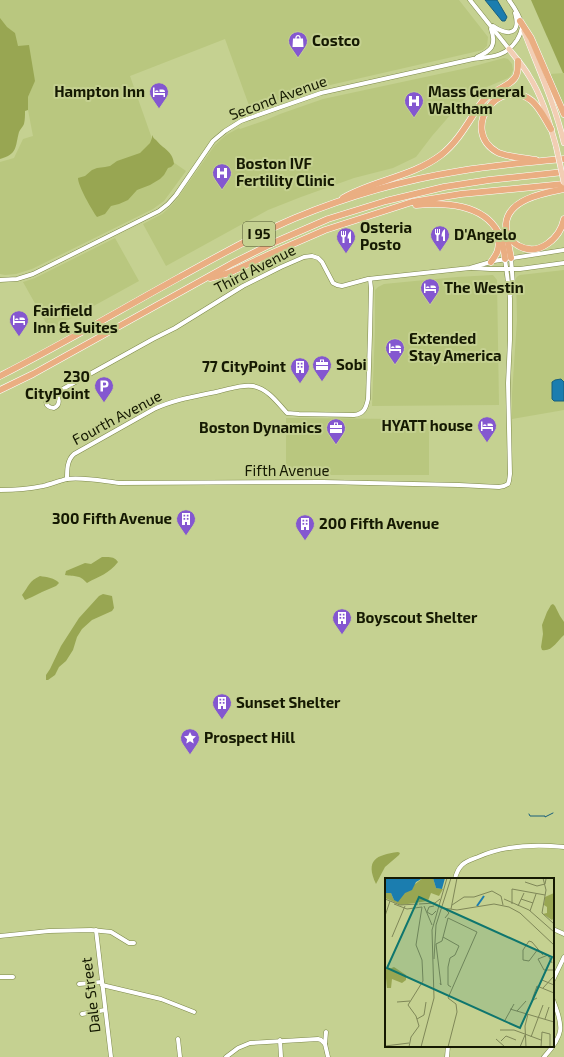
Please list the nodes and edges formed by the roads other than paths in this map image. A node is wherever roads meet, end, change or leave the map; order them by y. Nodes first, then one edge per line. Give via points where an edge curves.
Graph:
1 (470, 0) edge
2 (510, 1) edge
3 (520, 21) junction
4 (488, 22) junction
5 (509, 50) junction
6 (473, 59) junction
7 (518, 61) junction
8 (564, 114) edge
9 (551, 129) junction
10 (564, 143) edge
11 (564, 159) edge
12 (543, 161) junction
13 (564, 172) edge
14 (564, 184) edge
15 (564, 189) edge
16 (331, 204) junction
17 (399, 207) junction
18 (479, 214) junction
19 (564, 219) edge
20 (507, 235) junction
21 (564, 250) edge
22 (508, 259) junction
23 (491, 262) junction
24 (564, 263) edge
25 (470, 268) junction
26 (507, 269) junction
27 (512, 269) junction
28 (370, 279) junction
29 (0, 280) edge
30 (197, 282) junction
31 (510, 298) junction
32 (0, 376) edge
33 (0, 390) edge
34 (56, 392) dead end
35 (67, 479) junction
36 (0, 490) edge
37 (564, 847) edge
38 (455, 878) edge
39 (554, 929) edge
40 (96, 930) junction
41 (564, 934) edge
42 (0, 936) edge
43 (134, 943) dead end
44 (564, 957) edge
45 (0, 977) edge
46 (13, 977) dead end
47 (554, 978) edge
48 (102, 983) junction
49 (79, 984) dead end
50 (554, 1002) edge
51 (105, 1010) junction
52 (194, 1012) dead end
53 (82, 1014) dead end
54 (326, 1032) dead end
55 (178, 1039) dead end
56 (280, 1040) junction
57 (325, 1044) junction
58 (554, 1046) edge
59 (448, 1047) edge
60 (553, 1047) edge
61 (111, 1057) edge
62 (180, 1057) edge
63 (226, 1057) edge
64 (281, 1057) edge
65 (328, 1057) edge
66 (447, 1057) edge
67 (544, 1057) edge

1 - 4 street
2 - 3 street
2 - 4 street via 516,21 514,30 510,33 504,32
3 - 5 street via 520,35
3 - 8 highway via 531,38
3 - 10 main road via 543,78
4 - 5 street
4 - 6 street, Second Avenue via 493,33 493,45 486,53
5 - 6 street, Second Avenue via 497,56
5 - 7 main road
6 - 29 street, Second Avenue via 325,92 241,121 213,141 176,195 159,211 33,274
7 - 9 main road via 536,87
7 - 16 highway via 518,72 514,80 484,100 458,138 441,156 429,164 354,191
9 - 12 highway via 535,105 529,99 518,95 506,95 496,100 487,107 482,117 484,136 494,150 505,155
9 - 14 main road, bridge
11 - 12 highway, I 95
12 - 16 highway, I 95 via 474,168 436,175 384,187
13 - 30 highway, I 95 via 452,185 371,205 328,219 287,237
14 - 17 highway via 454,194
15 - 20 highway via 538,196 515,207 510,212 506,224
16 - 32 highway, I 95 via 240,244
17 - 18 highway via 444,204 462,207
17 - 30 highway via 325,230 229,272
18 - 22 highway via 498,230
18 - 23 highway via 493,229 498,241 498,250
19 - 20 highway via 555,238 538,248 522,248
20 - 22 highway
21 - 22 street, Third Avenue
22 - 23 street, Third Avenue
22 - 26 street
22 - 27 street
23 - 25 street, Third Avenue
24 - 27 street, Third Avenue
25 - 26 street, Third Avenue
25 - 28 street, Third Avenue
26 - 27 street, Third Avenue
26 - 31 street
27 - 31 street
28 - 34 street, Third Avenue via 343,286 337,285 331,281 322,262 310,255 249,283 175,328
28 - 35 street, Fourth Avenue via 368,400 362,413 287,413 274,398 254,386 192,397 154,409 74,454 68,465
30 - 33 highway, I 95
31 - 35 street, Fifth Avenue via 510,474 509,481 502,487 323,482 119,483
35 - 36 street, Fifth Avenue via 24,489
37 - 38 street via 519,846 498,850 467,862 461,866
39 - 41 street
40 - 42 street
40 - 43 street via 111,932 129,943
40 - 48 street, Dale Street
44 - 47 street
45 - 46 street
48 - 49 street
48 - 51 street, Dale Street
48 - 52 street via 161,999
50 - 58 street via 561,1014 563,1028 562,1035
51 - 53 street
51 - 61 street, Dale Street
54 - 57 street
55 - 62 street
56 - 57 street via 318,1039
56 - 63 street via 250,1043
56 - 64 street
57 - 65 street
59 - 66 street
60 - 67 street

